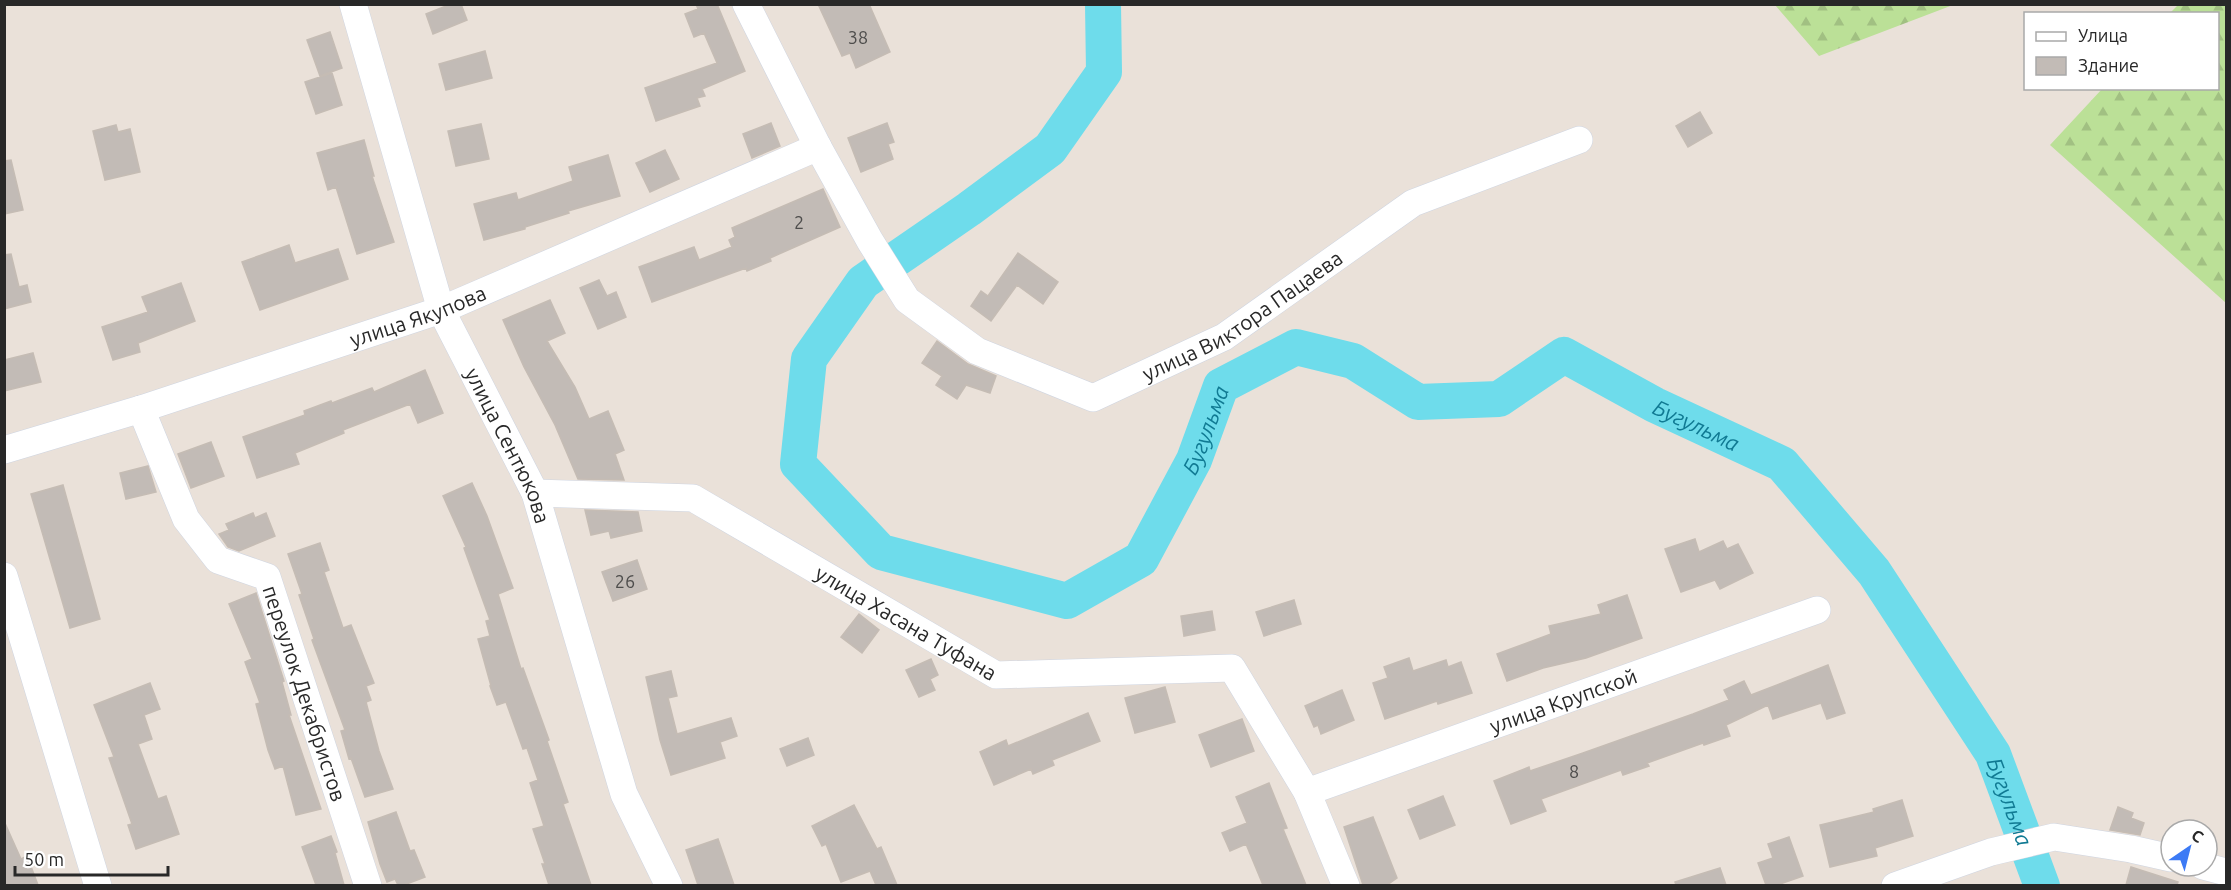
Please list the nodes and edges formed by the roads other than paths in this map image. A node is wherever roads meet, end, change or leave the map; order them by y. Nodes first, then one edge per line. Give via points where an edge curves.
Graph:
1 (353, 4) edge
2 (746, 4) edge
3 (1579, 140) dead end
4 (818, 147) junction
5 (441, 310) junction
6 (141, 409) junction
7 (4, 450) edge
8 (535, 494) junction
9 (4, 576) edge
10 (1817, 610) dead end
11 (1307, 792) junction
12 (2159, 855) edge
13 (98, 885) edge
14 (368, 885) edge
15 (669, 885) edge
16 (1346, 885) edge
17 (1895, 885) edge

1 - 5 street, улица Сентюкова
2 - 4 street
3 - 4 street, улица Виктора Пацаева via 1413,203 1224,337 1093,398 977,351 907,300
4 - 5 street, улица Якупова
5 - 6 street, улица Якупова
5 - 8 street, улица Сентюкова
6 - 7 street, улица Якупова
6 - 14 street, переулок Декабристов via 186,519 219,560 267,577
8 - 11 street, улица Хасана Туфана via 693,498 996,675 1232,668
8 - 15 street, улица Сентюкова via 624,794
9 - 13 street
10 - 11 street, улица Крупской
11 - 16 street, улица Хасана Туфана
12 - 17 street via 2054,837 1992,852

